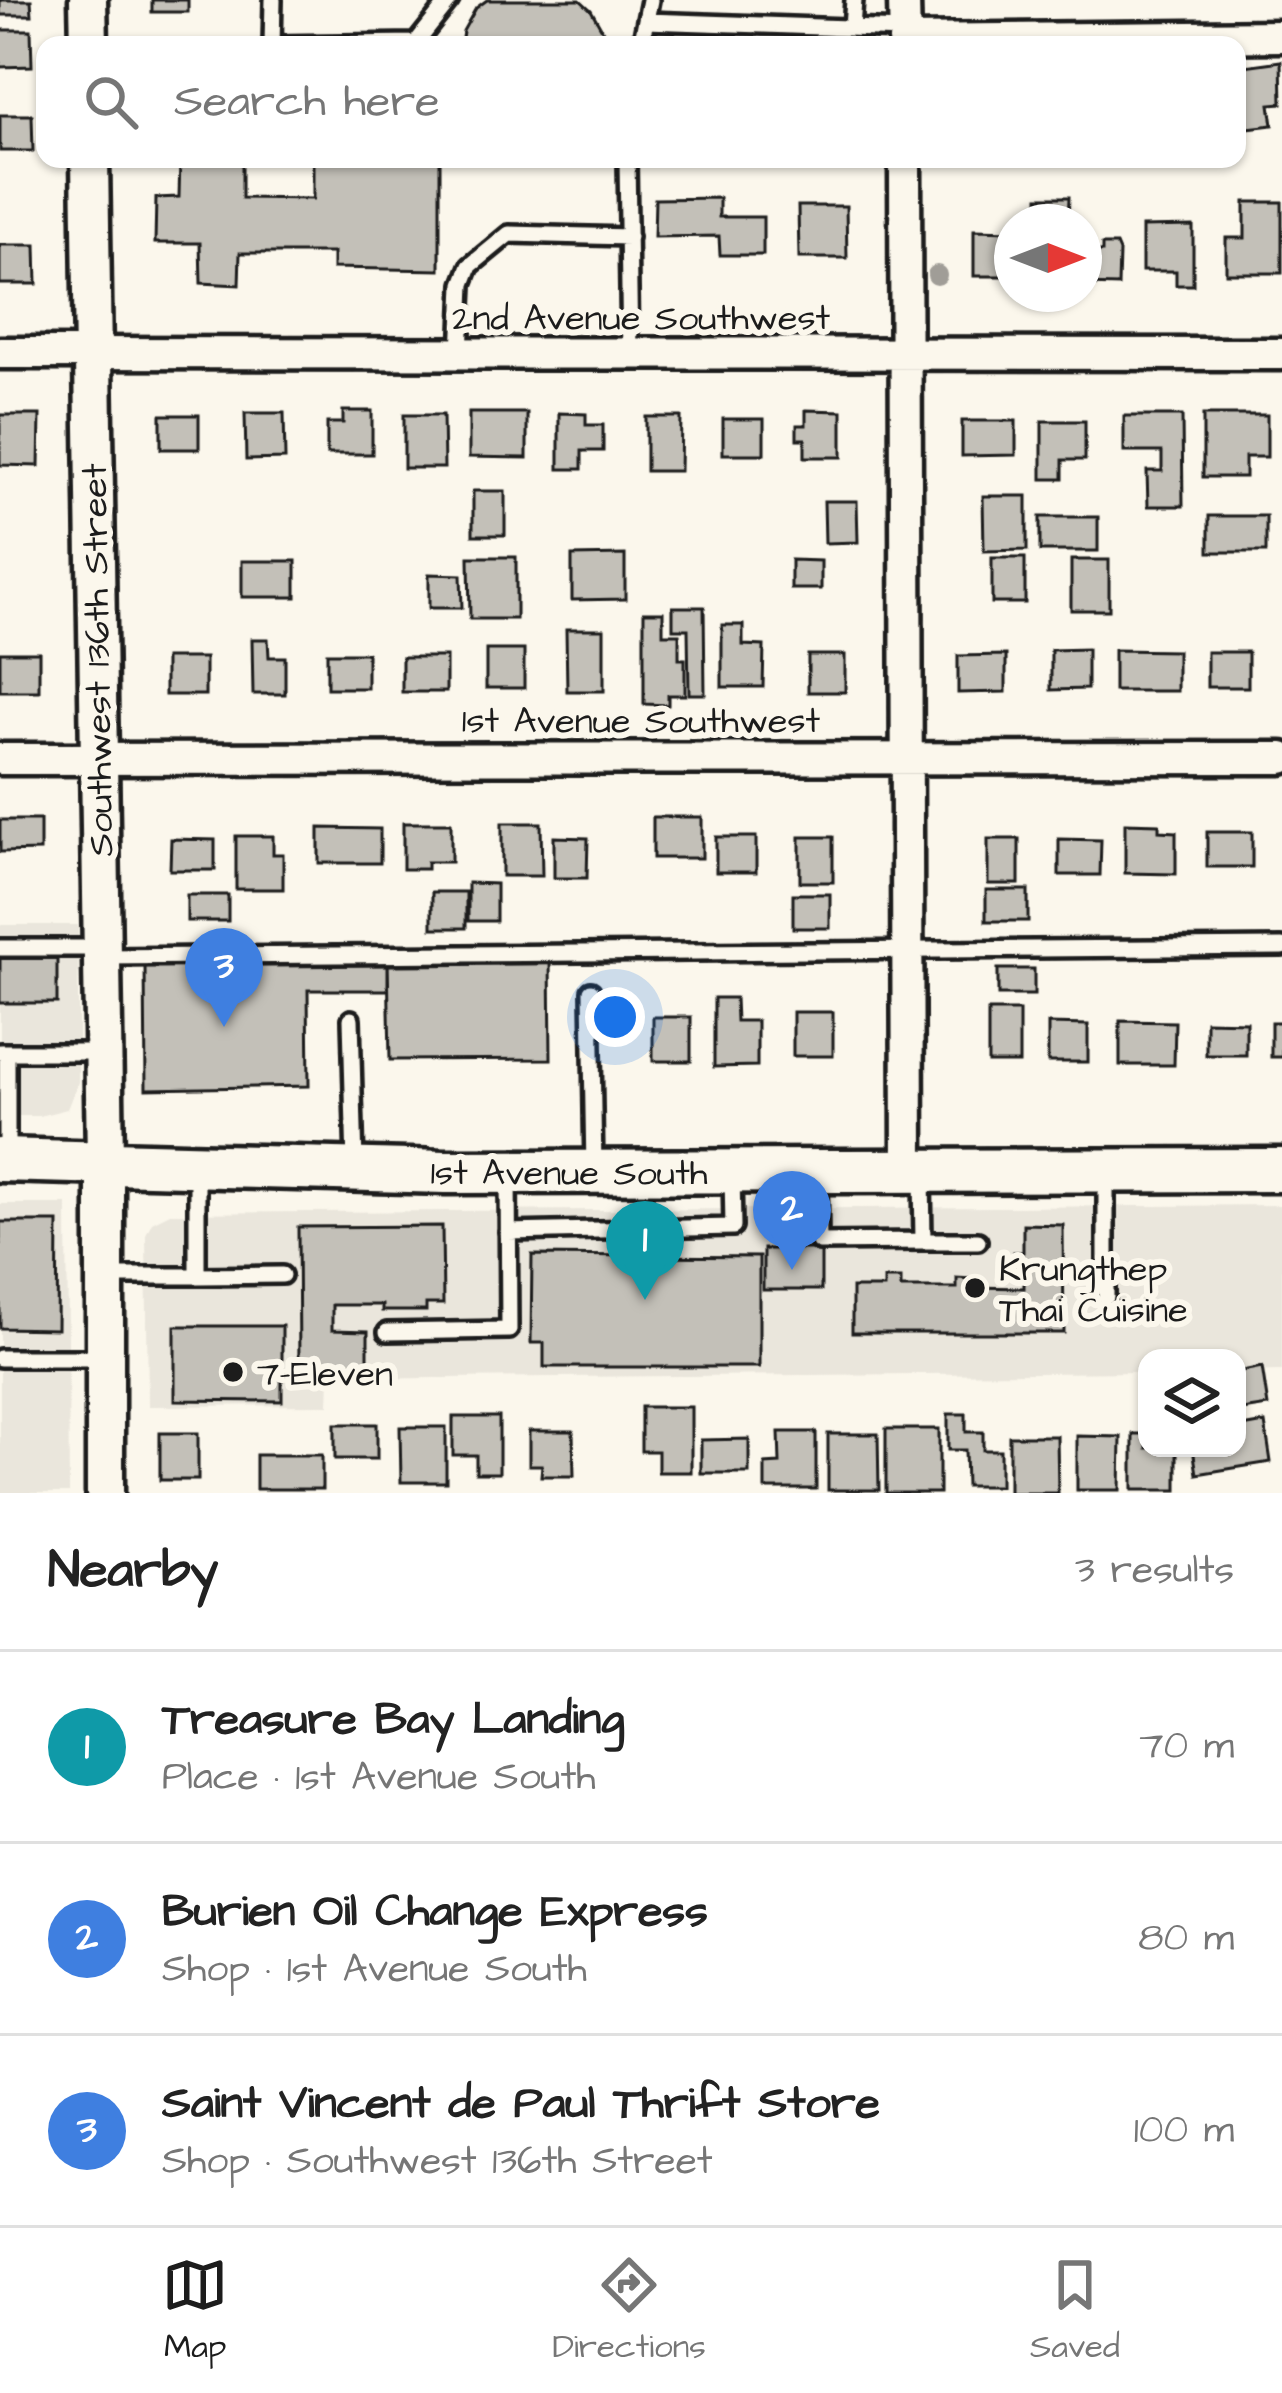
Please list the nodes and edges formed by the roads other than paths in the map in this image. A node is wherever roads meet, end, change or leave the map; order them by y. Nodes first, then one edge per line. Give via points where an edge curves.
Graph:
1 (88, 0) edge
2 (273, 0) edge
3 (450, 0) edge
4 (650, 0) edge
5 (854, 0) edge
6 (646, 21) junction
7 (852, 28) junction
8 (904, 29) edge
9 (89, 36) edge
10 (271, 36) edge
11 (422, 36) edge
12 (642, 36) edge
13 (1280, 36) edge
14 (90, 168) edge
15 (627, 168) edge
16 (905, 168) edge
17 (628, 236) junction
18 (0, 353) edge
19 (93, 353) junction
20 (1282, 354) edge
21 (460, 355) junction
22 (630, 355) junction
23 (907, 356) junction
24 (907, 758) junction
25 (1282, 758) edge
26 (0, 759) edge
27 (98, 760) junction
28 (1282, 947) edge
29 (0, 948) edge
30 (908, 948) junction
31 (100, 953) junction
32 (591, 991) dead end
33 (351, 1019) dead end
34 (3, 1052) edge
35 (104, 1052) junction
36 (3, 1160) edge
37 (105, 1160) junction
38 (197, 1163) junction
39 (355, 1168) junction
40 (508, 1170) junction
41 (1282, 1170) edge
42 (1106, 1171) junction
43 (594, 1172) junction
44 (732, 1172) junction
45 (818, 1172) junction
46 (915, 1172) junction
47 (508, 1232) junction
48 (923, 1241) junction
49 (978, 1241) dead end
50 (283, 1275) dead end
51 (105, 1276) junction
52 (197, 1276) junction
53 (1106, 1297) dead end
54 (387, 1332) dead end
55 (0, 1358) edge
56 (105, 1358) junction
57 (105, 1493) edge

1 - 9 street
2 - 10 lane
3 - 11 lane
4 - 6 lane
5 - 7 lane
6 - 7 lane
6 - 12 lane
7 - 8 lane
8 - 13 street
14 - 19 street, Southwest 136th Street
15 - 17 lane
16 - 23 street
17 - 21 lane via 509,234 470,266
17 - 22 lane
18 - 19 street, 2nd Avenue Southwest
19 - 21 street, 2nd Avenue Southwest
19 - 27 street, Southwest 136th Street
20 - 23 street, 2nd Avenue Southwest
21 - 22 street, 2nd Avenue Southwest
22 - 23 street, 2nd Avenue Southwest
23 - 24 street
24 - 25 street, 1st Avenue Southwest
24 - 27 street, 1st Avenue Southwest
24 - 30 street
26 - 27 street, 1st Avenue Southwest
27 - 31 street, Southwest 136th Street
28 - 30 lane
29 - 31 lane
30 - 31 lane
30 - 46 street
31 - 35 street, Southwest 136th Street
32 - 43 lane
33 - 39 lane
34 - 35 lane
34 - 36 lane
35 - 37 street, Southwest 136th Street
36 - 37 main road, 1st Avenue South
37 - 38 main road, 1st Avenue South
37 - 51 street, Southwest 136th Street
38 - 39 main road, 1st Avenue South
38 - 52 lane
39 - 40 main road, 1st Avenue South
40 - 43 main road, 1st Avenue South
40 - 47 lane
41 - 42 main road, 1st Avenue South
42 - 46 main road, 1st Avenue South
42 - 53 lane
43 - 44 main road, 1st Avenue South
44 - 45 main road, 1st Avenue South
44 - 47 lane via 733,1227
45 - 46 main road, 1st Avenue South
45 - 48 lane via 819,1242
46 - 48 lane
47 - 54 lane via 509,1330
48 - 49 lane
50 - 52 lane
51 - 52 lane
51 - 56 street, Southwest 136th Street
55 - 56 lane
56 - 57 street, Southwest 136th Street

